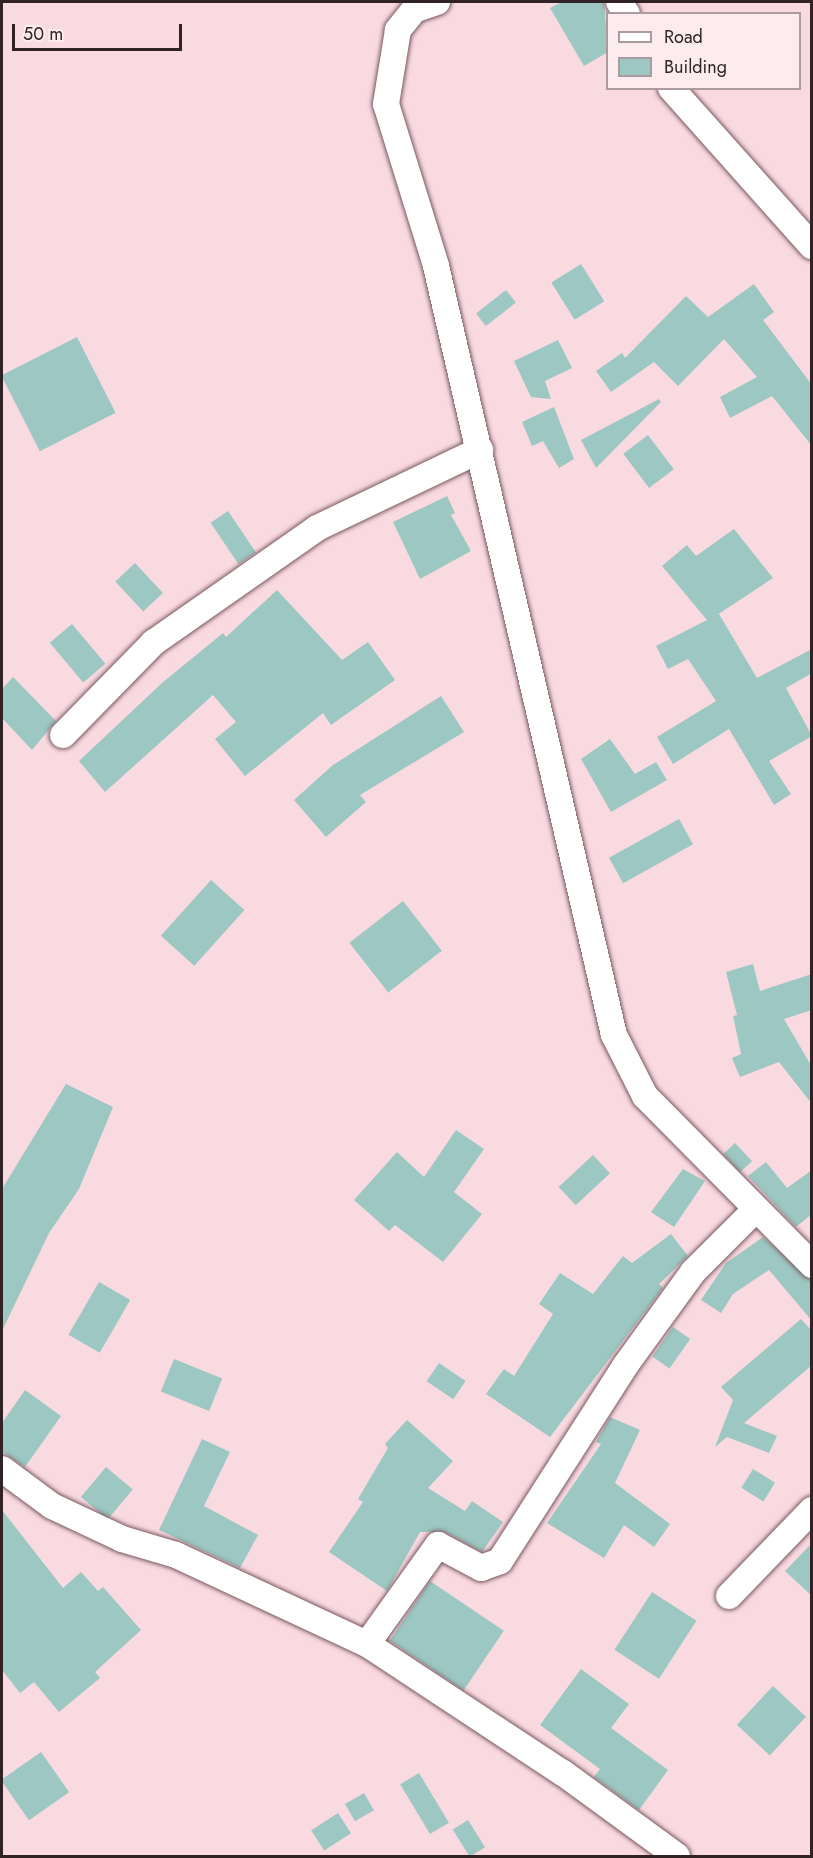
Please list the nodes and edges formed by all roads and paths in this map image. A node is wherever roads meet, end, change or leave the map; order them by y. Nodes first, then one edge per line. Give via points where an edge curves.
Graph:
1 (437, 2) edge
2 (673, 90) edge
3 (812, 246) edge
4 (480, 450) junction
5 (63, 735) dead end
6 (756, 1209) junction
7 (812, 1265) edge
8 (2, 1469) edge
9 (812, 1510) edge
10 (729, 1596) dead end
11 (367, 1644) junction
12 (677, 1857) edge

1 - 4 street via 414,10 398,30 386,104 436,266
2 - 3 street
4 - 5 street via 317,528 153,644
4 - 6 street via 614,1035 645,1096
6 - 7 street
6 - 11 street via 693,1272 625,1366 500,1561 481,1568 438,1545
8 - 11 street via 72,1515 122,1539 176,1555
9 - 10 street
11 - 12 street via 563,1773

